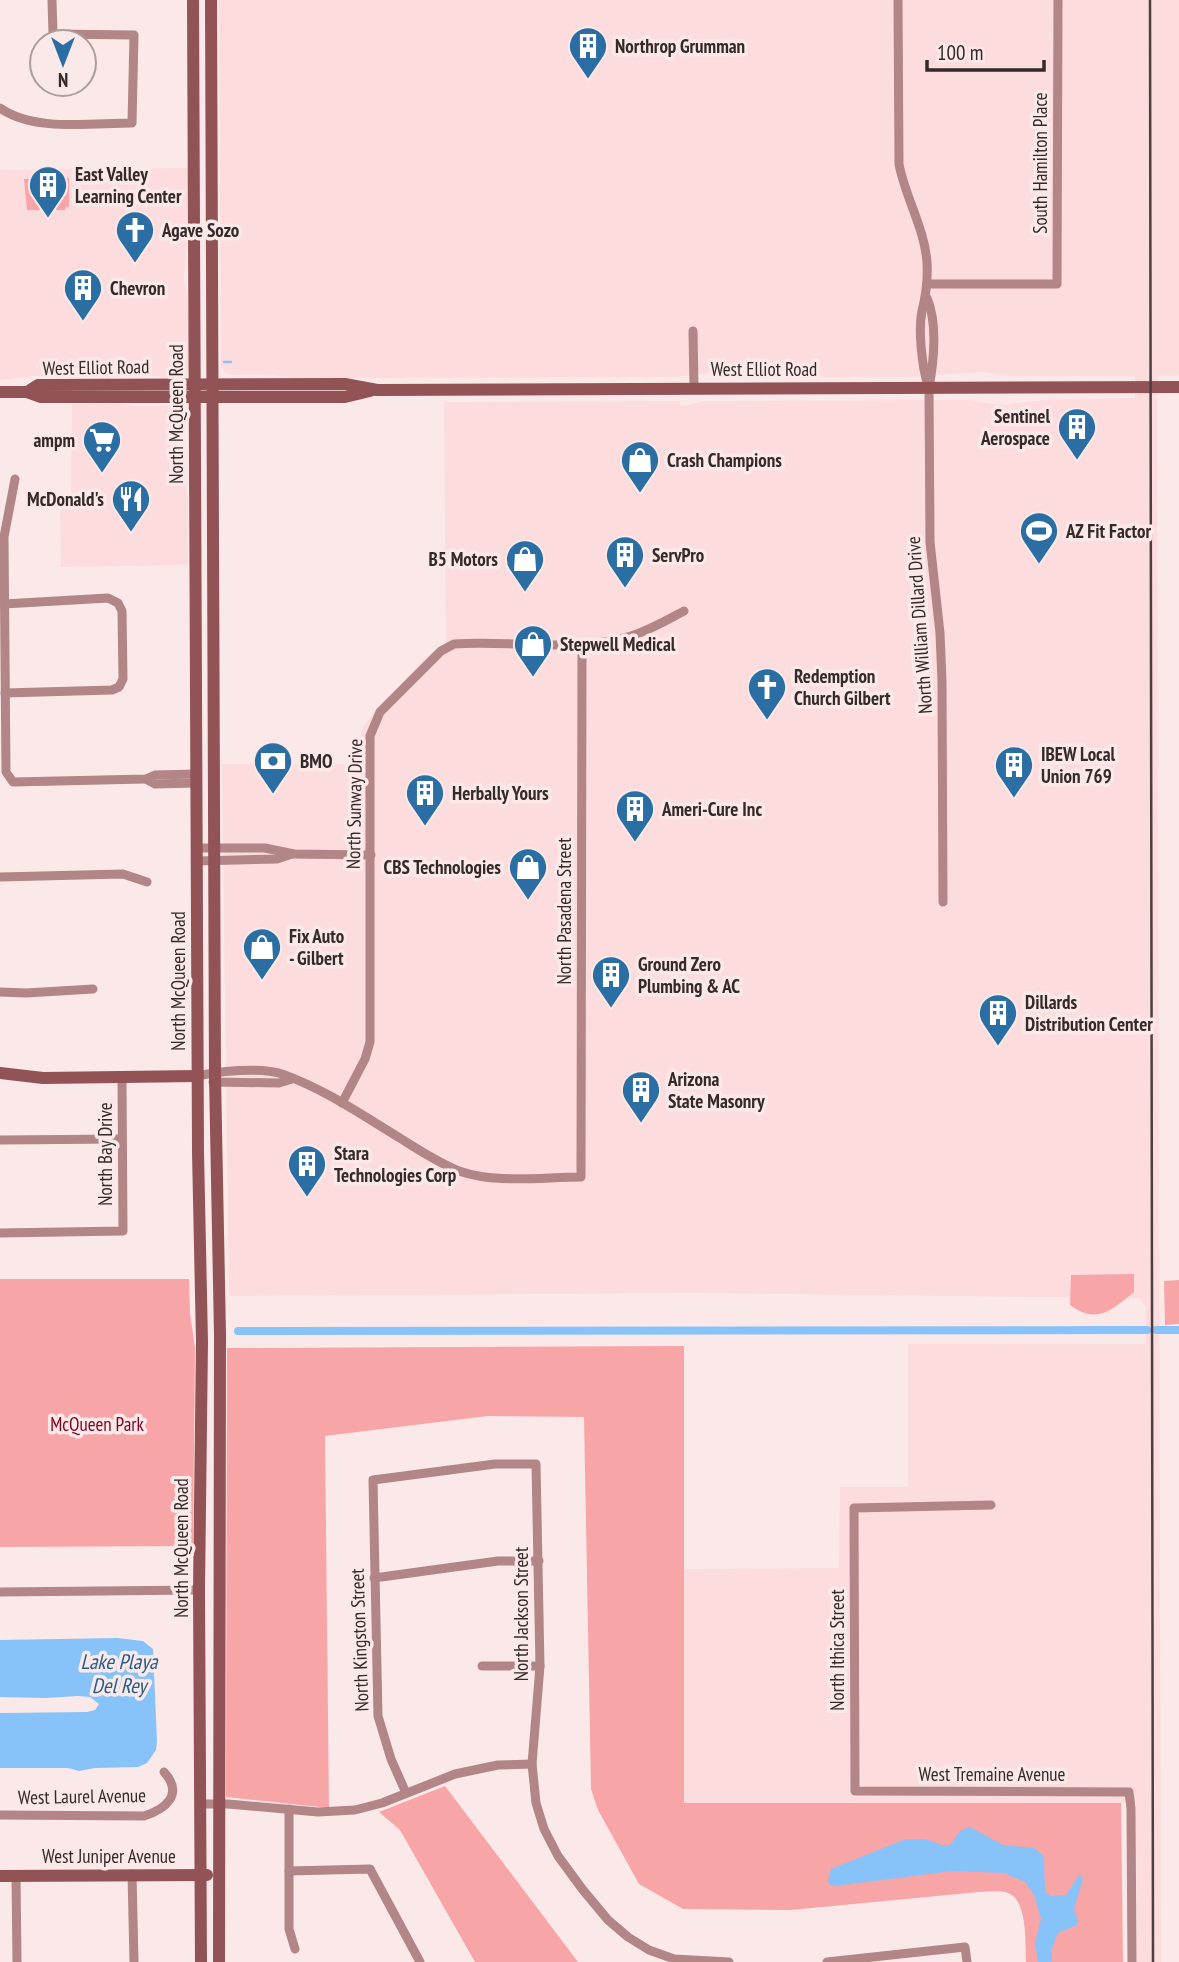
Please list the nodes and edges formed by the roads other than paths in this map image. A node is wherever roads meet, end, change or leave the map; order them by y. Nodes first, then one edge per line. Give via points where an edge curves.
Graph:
1 (52, 0) edge
2 (193, 0) edge
3 (211, 0) edge
4 (898, 0) edge
5 (1058, 0) edge
6 (0, 108) edge
7 (212, 180) junction
8 (194, 184) junction
9 (927, 285) junction
10 (693, 331) dead end
11 (1179, 387) edge
12 (694, 388) junction
13 (929, 388) junction
14 (213, 390) junction
15 (195, 391) junction
16 (0, 392) edge
17 (15, 479) dead end
18 (2, 554) edge
19 (5, 604) junction
20 (684, 611) dead end
21 (196, 626) junction
22 (214, 626) junction
23 (582, 644) junction
24 (5, 693) junction
25 (196, 779) junction
26 (197, 854) junction
27 (215, 854) junction
28 (371, 855) junction
29 (0, 877) edge
30 (147, 881) dead end
31 (943, 902) dead end
32 (93, 989) dead end
33 (0, 992) edge
34 (0, 1073) edge
35 (198, 1076) junction
36 (122, 1077) junction
37 (215, 1078) junction
38 (342, 1103) junction
39 (122, 1139) junction
40 (0, 1140) edge
41 (0, 1233) edge
42 (202, 1335) junction
43 (220, 1335) junction
44 (536, 1464) joint
45 (991, 1505) dead end
46 (200, 1516) junction
47 (218, 1516) junction
48 (539, 1561) junction
49 (374, 1578) junction
50 (199, 1591) junction
51 (0, 1592) edge
52 (482, 1666) dead end
53 (540, 1666) junction
54 (533, 1764) junction
55 (164, 1772) dead end
56 (855, 1791) joint
57 (406, 1793) junction
58 (200, 1804) junction
59 (218, 1804) junction
60 (289, 1810) junction
61 (0, 1815) edge
62 (289, 1871) junction
63 (132, 1874) junction
64 (0, 1875) edge
65 (16, 1875) junction
66 (201, 1875) junction
67 (218, 1875) junction
68 (295, 1949) dead end
69 (674, 1960) edge
70 (17, 1962) edge
71 (134, 1962) edge
72 (201, 1962) edge
73 (219, 1962) edge
74 (420, 1962) edge
75 (729, 1962) edge
76 (827, 1962) edge
77 (967, 1962) edge
78 (1132, 1962) edge

1 - 6 street via 53,34 134,35 132,123 40,123
2 - 8 main road, North McQueen Road
3 - 7 main road, North McQueen Road
4 - 9 street, North William Dillard Drive via 899,164 924,246
5 - 9 street, South Hamilton Place via 1057,284
7 - 8 main road
7 - 14 main road, North McQueen Road
8 - 15 main road, North McQueen Road
9 - 13 street, North William Dillard Drive via 922,312 923,368
10 - 12 street
11 - 13 main road, West Elliot Road
12 - 13 main road, West Elliot Road
12 - 14 main road, West Elliot Road via 377,390 345,397
13 - 31 street, North William Dillard Drive via 930,542 942,681
14 - 15 main road, West Elliot Road
14 - 22 main road, North McQueen Road
15 - 16 main road, West Elliot Road via 41,397
15 - 21 main road, North McQueen Road
17 - 18 street
18 - 19 street
19 - 24 street
19 - 24 street via 108,598 118,603 123,679 112,690
20 - 23 street, North Sunway Drive via 629,636
21 - 22 main road
21 - 25 main road, North McQueen Road
22 - 27 main road, North McQueen Road
23 - 28 street, North Sunway Drive via 453,644 380,712 370,736
23 - 38 street, North Pasadena Street via 581,1177 490,1177 462,1172 434,1160
24 - 25 street via 6,772 13,782
25 - 26 main road, North McQueen Road
26 - 27 street
26 - 35 main road, North McQueen Road
27 - 28 street via 277,859 294,854
27 - 37 main road, North McQueen Road
28 - 38 street, North Sunway Drive via 370,1042
29 - 30 street via 123,874
32 - 33 street
34 - 36 main road via 43,1078
35 - 36 main road
35 - 37 street
35 - 42 main road, North McQueen Road
36 - 39 street, North Bay Drive
37 - 38 street via 279,1083 292,1079
37 - 43 main road, North McQueen Road
39 - 40 street
39 - 41 street, North Bay Drive via 123,1231
42 - 43 main road
42 - 46 main road, North McQueen Road
43 - 47 main road, North McQueen Road
44 - 48 street, North Jackson Street
44 - 49 street, North Kingston Street via 495,1464 373,1480
45 - 56 street, North Ithica Street via 853,1508
46 - 47 main road
46 - 50 main road, North McQueen Road
47 - 59 main road, North McQueen Road
48 - 49 street via 498,1561
48 - 53 street, North Jackson Street
49 - 57 street, North Kingston Street via 378,1716
50 - 51 street
50 - 58 main road, North McQueen Road
52 - 53 street
53 - 54 street, North Jackson Street
54 - 57 street via 455,1774
54 - 69 street, North Jackson Street via 544,1829 558,1856 608,1920 649,1950
55 - 61 street, West Laurel Avenue via 172,1782 169,1801 144,1816
56 - 78 street, West Tremaine Avenue via 1129,1792
57 - 60 street via 355,1810
58 - 59 street
58 - 66 main road, North McQueen Road
59 - 60 street
59 - 67 main road, North McQueen Road
60 - 62 street
62 - 68 street via 289,1929
62 - 74 street via 370,1869
63 - 65 main road, West Juniper Avenue
63 - 66 main road, West Juniper Avenue
63 - 71 street
64 - 65 main road, West Juniper Avenue
65 - 70 street
66 - 67 main road, West Juniper Avenue
66 - 72 main road, North McQueen Road
67 - 73 main road, North McQueen Road
69 - 75 street, North Jackson Street
76 - 77 street via 965,1947

